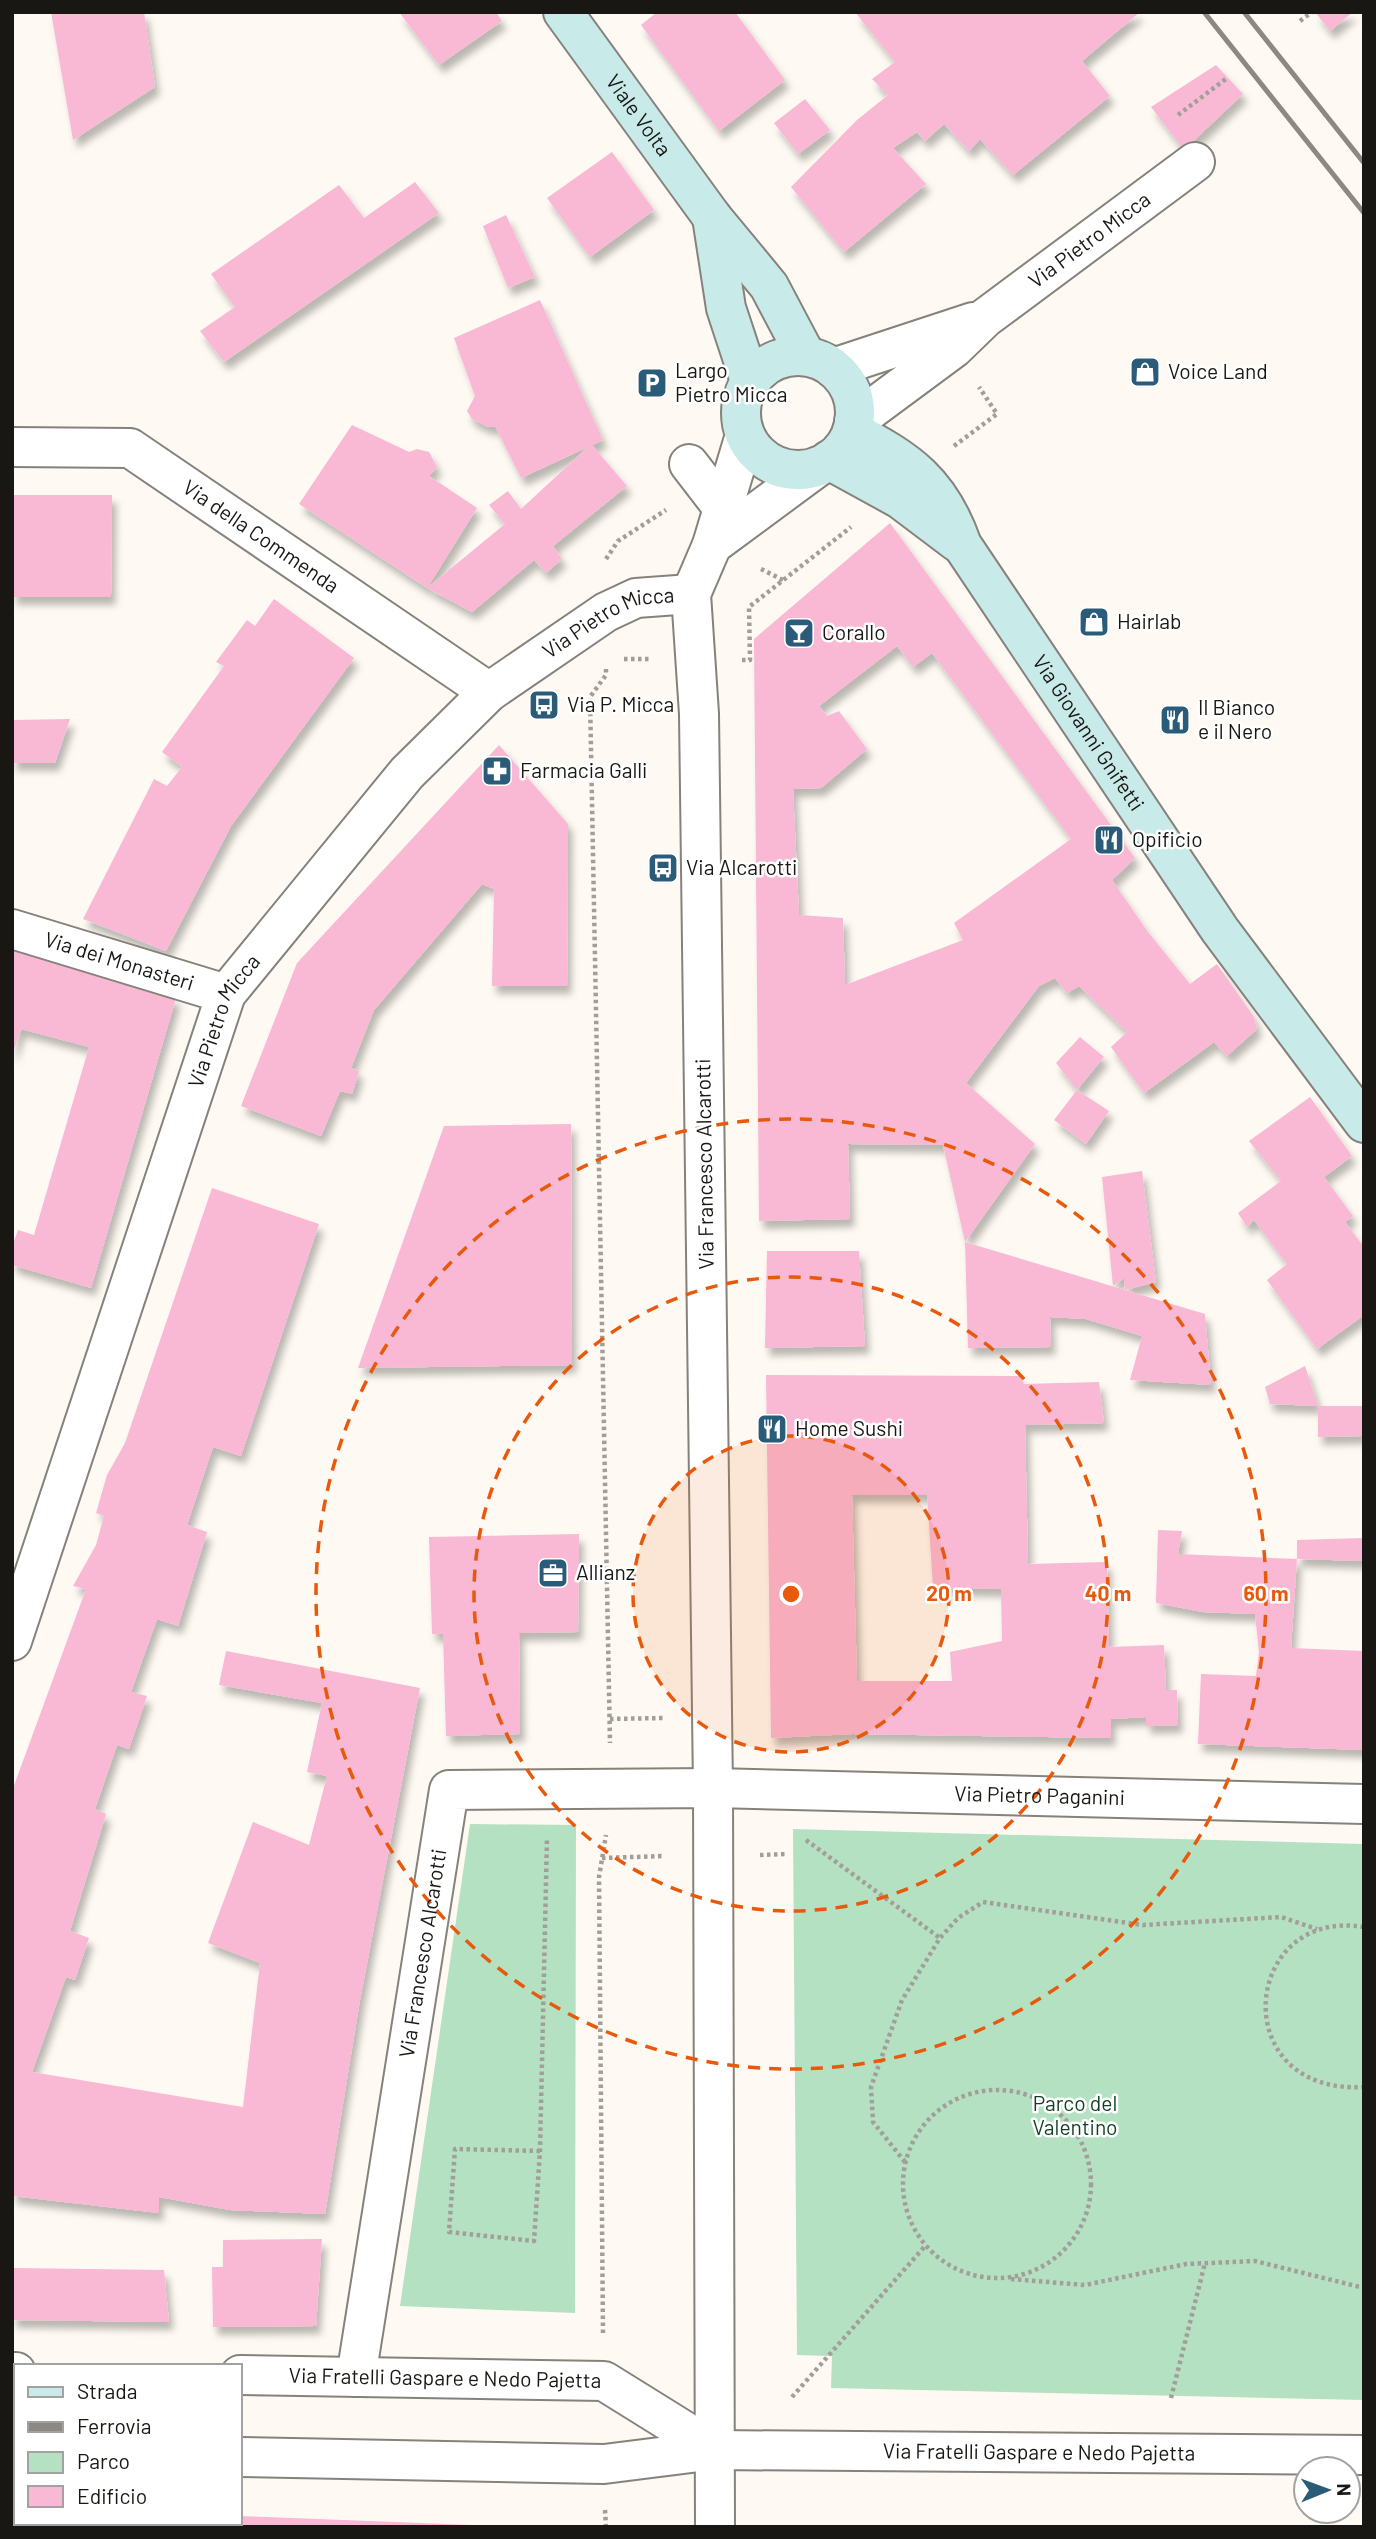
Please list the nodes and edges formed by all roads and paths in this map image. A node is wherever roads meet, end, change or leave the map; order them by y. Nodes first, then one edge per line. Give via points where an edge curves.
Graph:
1 (564, 12) edge
2 (1312, 12) edge
3 (1300, 21) dead end
4 (1227, 78) dead end
5 (1179, 115) dead end
6 (1195, 162) dead end
7 (712, 217) junction
8 (985, 318) junction
9 (820, 362) junction
10 (750, 381) junction
11 (975, 382) dead end
12 (745, 435) junction
13 (838, 445) junction
14 (12, 447) edge
15 (943, 454) dead end
16 (689, 464) dead end
17 (674, 504) dead end
18 (723, 508) junction
19 (858, 522) dead end
20 (712, 545) junction
21 (605, 561) dead end
22 (754, 566) dead end
23 (783, 580) junction
24 (691, 594) junction
25 (606, 659) dead end
26 (618, 659) dead end
27 (656, 659) dead end
28 (750, 660) dead end
29 (489, 692) junction
30 (12, 929) edge
31 (226, 993) junction
32 (1364, 1123) edge
33 (12, 1641) edge
34 (668, 1718) dead end
35 (610, 1719) junction
36 (611, 1757) dead end
37 (713, 1788) junction
38 (548, 1790) junction
39 (1364, 1804) edge
40 (607, 1833) dead end
41 (799, 1835) dead end
42 (670, 1856) dead end
43 (602, 1858) junction
44 (1364, 1927) edge
45 (1317, 1929) junction
46 (940, 1938) junction
47 (1364, 2087) edge
48 (540, 2151) junction
49 (905, 2162) junction
50 (926, 2245) junction
51 (1205, 2263) junction
52 (1006, 2278) junction
53 (1364, 2288) edge
54 (603, 2346) dead end
55 (242, 2375) edge
56 (356, 2377) junction
57 (792, 2397) dead end
58 (1171, 2398) dead end
59 (715, 2451) junction
60 (1364, 2455) edge
61 (242, 2457) edge
62 (715, 2527) edge

1 - 7 street, Viale Volta
2 - 3 path
4 - 5 path
6 - 8 street, Via Pietro Micca
7 - 9 street, Viale Volta via 769,286
7 - 10 street, Viale Volta via 726,308
8 - 9 street, Via Pietro Micca
8 - 13 street, Via Pietro Micca
9 - 10 street via 774,361
9 - 13 street via 852,395
10 - 12 street via 740,408
11 - 15 path via 997,414
12 - 13 street via 773,465 805,470
12 - 18 street
13 - 20 street, Via Pietro Micca
13 - 32 street, Via Giovanni Gnifetti via 962,545 1220,930
14 - 29 street, Via della Commenda via 130,448
16 - 18 street
17 - 21 path via 618,541
18 - 20 street
19 - 23 path
20 - 24 street, Via Francesco Alcarotti
22 - 23 path
23 - 28 path via 749,607
24 - 29 street, Via Pietro Micca via 636,598 606,612
24 - 37 street, Via Francesco Alcarotti via 699,715
25 - 35 path via 606,675 590,696
26 - 27 path
29 - 31 street, Via Pietro Micca via 407,773
30 - 31 street, Via dei Monasteri
31 - 33 street, Via Pietro Micca
34 - 35 path
35 - 36 path
37 - 38 street, Via Francesco Alcarotti
37 - 39 street, Via Pietro Paganini
37 - 59 street, Via Francesco Alcarotti
38 - 48 path
38 - 56 street, Via Francesco Alcarotti via 449,1790
40 - 43 path
41 - 46 path
42 - 43 path
43 - 54 path
44 - 45 path via 1345,1924
45 - 46 path via 1281,1917 1143,1925 983,1902 958,1918
45 - 47 path via 1293,1943 1276,1964 1266,1989 1265,2016 1273,2043 1289,2065 1311,2081 1337,2088
46 - 49 path via 902,2000 871,2087 873,2122
48 - 48 path via 456,2149 449,2232 534,2241
49 - 50 path via 902,2188 907,2214
49 - 52 path via 917,2133 938,2109 966,2094 998,2088 1029,2094 1057,2109 1079,2134 1090,2163 1092,2195 1083,2226 1064,2252 1037,2270
50 - 52 path via 958,2270
50 - 57 path
51 - 52 path via 1085,2286
51 - 53 path via 1255,2261
51 - 58 path
55 - 56 street, Via Fratelli Gaspare e Nedo Pajetta
56 - 59 street, Via Fratelli Gaspare e Nedo Pajetta via 604,2381
59 - 60 street, Via Fratelli Gaspare e Nedo Pajetta
59 - 61 street, Via Fratelli Gaspare e Nedo Pajetta via 604,2464
59 - 62 street, Via Francesco Alcarotti

